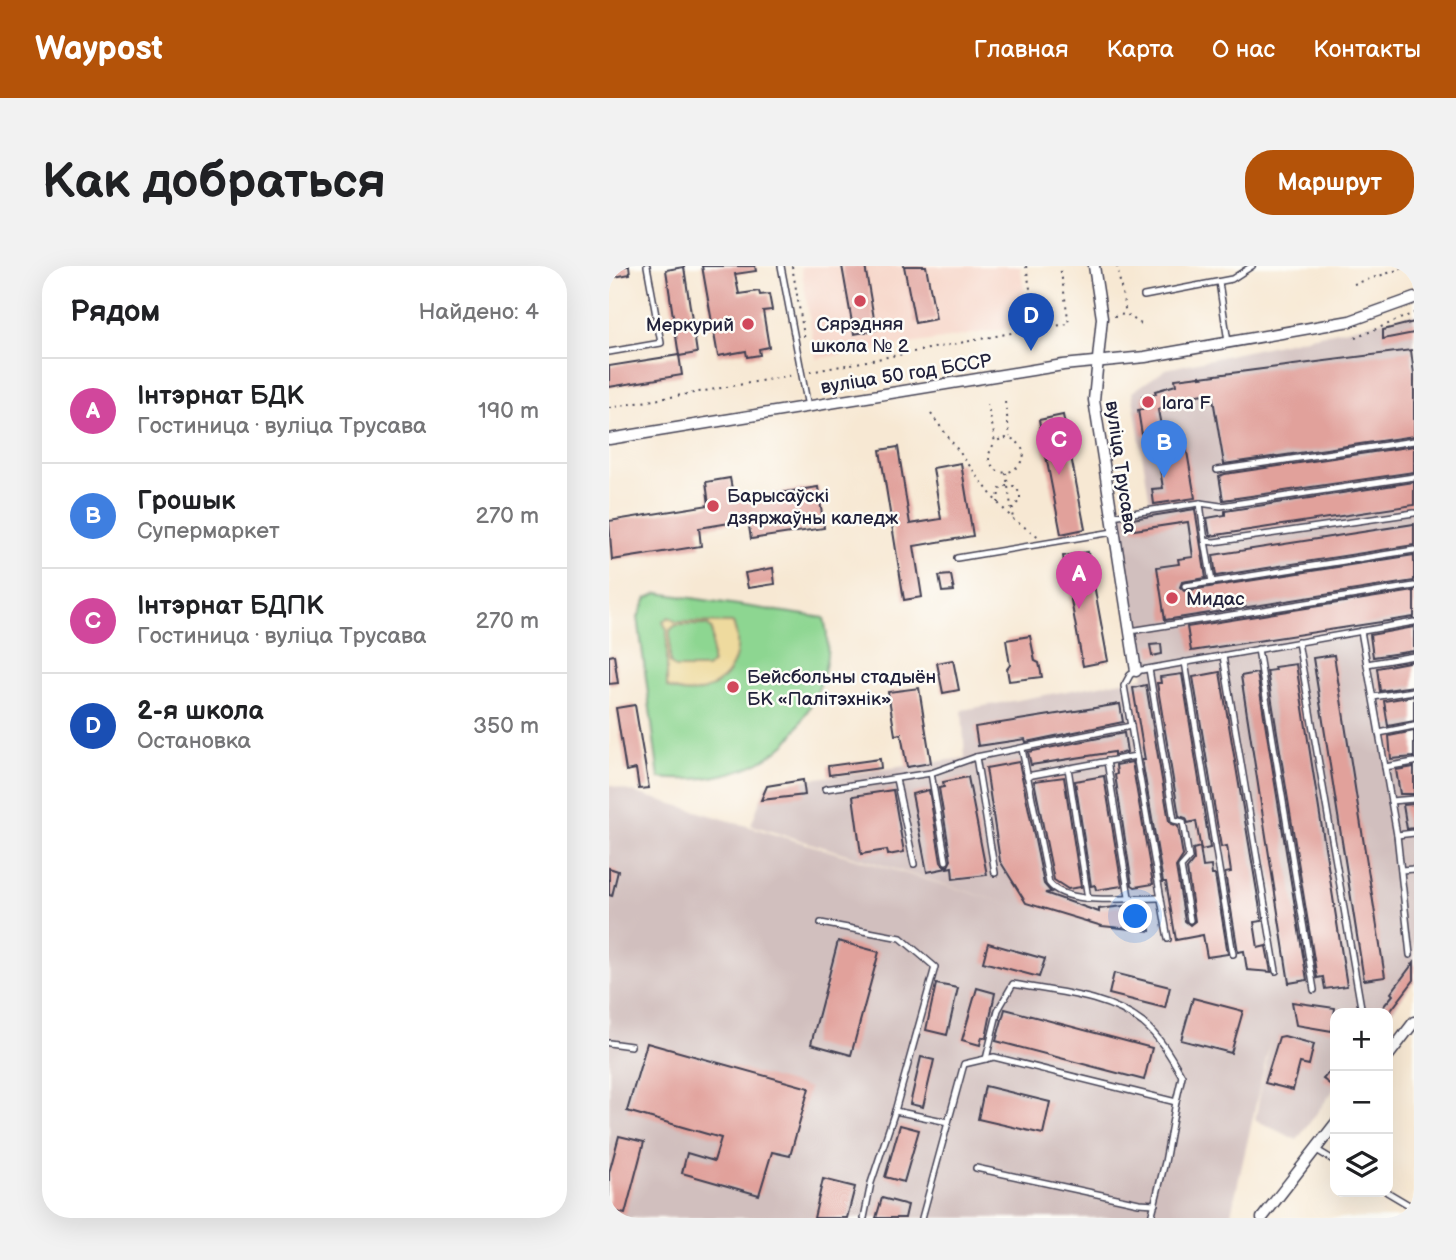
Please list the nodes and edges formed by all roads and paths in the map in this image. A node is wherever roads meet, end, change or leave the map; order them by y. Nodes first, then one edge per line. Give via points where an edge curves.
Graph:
1 (647, 266) edge
2 (781, 266) edge
3 (792, 266) edge
4 (1026, 266) edge
5 (1059, 266) edge
6 (1094, 266) edge
7 (1118, 266) edge
8 (1252, 266) edge
9 (1410, 266) edge
10 (1219, 282) junction
11 (1354, 284) dead end
12 (1144, 296) dead end
13 (1414, 298) edge
14 (1414, 313) edge
15 (1126, 314) junction
16 (1109, 316) dead end
17 (1144, 326) dead end
18 (1037, 328) junction
19 (1355, 338) dead end
20 (1228, 342) junction
21 (806, 348) dead end
22 (609, 352) edge
23 (1099, 360) junction
24 (802, 374) junction
25 (1005, 402) dead end
26 (987, 404) dead end
27 (808, 407) junction
28 (609, 408) edge
29 (931, 414) dead end
30 (1010, 438) junction
31 (609, 439) edge
32 (1414, 441) edge
33 (994, 443) junction
34 (1217, 470) dead end
35 (1006, 472) junction
36 (1414, 477) edge
37 (1008, 485) junction
38 (998, 503) junction
39 (1199, 503) junction
40 (1012, 509) junction
41 (1414, 513) edge
42 (1111, 516) junction
43 (1014, 520) junction
44 (1113, 532) junction
45 (1205, 541) junction
46 (1049, 543) junction
47 (1414, 550) edge
48 (957, 558) dead end
49 (1212, 582) junction
50 (1185, 586) dead end
51 (1414, 586) edge
52 (1414, 622) edge
53 (1130, 631) junction
54 (1361, 631) junction
55 (1299, 642) junction
56 (1258, 649) junction
57 (1223, 656) junction
58 (1414, 656) edge
59 (1185, 662) junction
60 (1367, 664) junction
61 (1149, 669) junction
62 (1136, 671) junction
63 (1414, 691) edge
64 (1373, 697) junction
65 (1131, 726) junction
66 (1414, 726) edge
67 (1379, 733) junction
68 (1022, 750) junction
69 (1136, 756) junction
70 (976, 757) junction
71 (1108, 761) junction
72 (1414, 762) edge
73 (1385, 767) junction
74 (1068, 768) junction
75 (931, 773) junction
76 (1027, 776) junction
77 (897, 779) junction
78 (825, 789) dead end
79 (1414, 799) edge
80 (1391, 802) junction
81 (1414, 833) edge
82 (1397, 835) junction
83 (946, 861) dead end
84 (914, 864) dead end
85 (1414, 869) edge
86 (1401, 870) junction
87 (995, 873) dead end
88 (1129, 897) junction
89 (1161, 898) junction
90 (1088, 899) junction
91 (1190, 920) dead end
92 (821, 923) dead end
93 (1168, 939) dead end
94 (1233, 954) dead end
95 (1410, 955) dead end
96 (1276, 971) dead end
97 (1314, 990) dead end
98 (1362, 1008) edge
99 (1414, 1022) edge
100 (609, 1042) edge
101 (631, 1046) dead end
102 (1393, 1049) edge
103 (986, 1059) junction
104 (1176, 1102) junction
105 (895, 1111) junction
106 (948, 1122) junction
107 (1330, 1130) edge
108 (1315, 1149) junction
109 (1330, 1158) edge
110 (976, 1168) dead end
111 (1393, 1196) edge
112 (1155, 1204) junction
113 (1414, 1208) edge
114 (864, 1218) edge
115 (922, 1218) edge
116 (1151, 1218) edge
117 (1262, 1218) edge

1 - 22 lane via 661,343
2 - 24 lane
3 - 21 path
4 - 18 path
5 - 18 path via 1069,324
6 - 23 street, вуліца Трусава via 1102,318
7 - 15 path
8 - 10 lane
9 - 11 path
10 - 12 lane
10 - 20 lane
13 - 20 street, вуліца 50 год БССР via 1350,321
14 - 19 path
15 - 16 path
15 - 17 path
18 - 24 path
20 - 23 street, вуліца 50 год БССР
23 - 27 street, вуліца 50 год БССР
23 - 42 street, вуліца Трусава via 1094,400
24 - 27 lane
24 - 28 path
25 - 30 path
26 - 33 path
27 - 31 street, вуліца 50 год БССР
29 - 38 path
30 - 33 path
30 - 35 path via 1020,444 1024,454 1016,469
32 - 34 lane
33 - 35 path via 989,453 991,464
35 - 37 path
36 - 39 lane via 1221,506
37 - 38 path via 999,490
37 - 40 path
37 - 40 path via 1020,493 1018,505
38 - 43 path
39 - 42 lane
39 - 45 lane
40 - 43 path
41 - 45 lane
42 - 44 street, вуліца Трусава
43 - 46 path
44 - 46 lane
44 - 53 street, вуліца Трусава
45 - 49 lane
46 - 48 lane
47 - 49 lane
49 - 50 lane
51 - 53 lane
52 - 54 lane
53 - 62 street, вуліца Трусава
54 - 55 lane
54 - 60 lane
55 - 56 lane
55 - 98 lane
56 - 57 lane
56 - 97 lane
57 - 59 lane
57 - 96 lane
58 - 60 lane
59 - 61 lane
59 - 94 lane
60 - 64 lane
61 - 62 lane
61 - 91 lane via 1174,820 1183,822 1189,858 1181,867
62 - 65 lane via 1124,686
63 - 64 lane
64 - 67 lane
65 - 68 lane
65 - 69 lane
66 - 67 lane
67 - 73 lane
68 - 70 lane
68 - 76 lane
69 - 71 lane
69 - 89 lane
70 - 75 lane
70 - 87 lane
71 - 74 lane
71 - 88 lane
72 - 73 lane
73 - 80 lane
74 - 76 lane
74 - 90 lane
75 - 77 lane
75 - 83 lane
76 - 90 lane via 1049,883 1054,891
77 - 78 lane
77 - 84 lane
79 - 80 lane
80 - 82 lane
81 - 82 lane
82 - 86 lane
85 - 86 lane
86 - 95 lane
88 - 89 lane
88 - 90 lane
89 - 93 lane
92 - 105 lane via 901,938 935,967
99 - 102 street
100 - 101 lane
103 - 104 lane via 994,1056
103 - 104 lane via 998,1010 1013,984 1106,1002 1143,1023 1167,1050 1182,1076
103 - 106 lane via 964,1064
104 - 112 lane
105 - 106 lane
105 - 114 lane via 870,1183
106 - 115 lane
107 - 108 street
108 - 109 lane
108 - 117 street
110 - 112 lane
111 - 113 lane
112 - 116 lane

